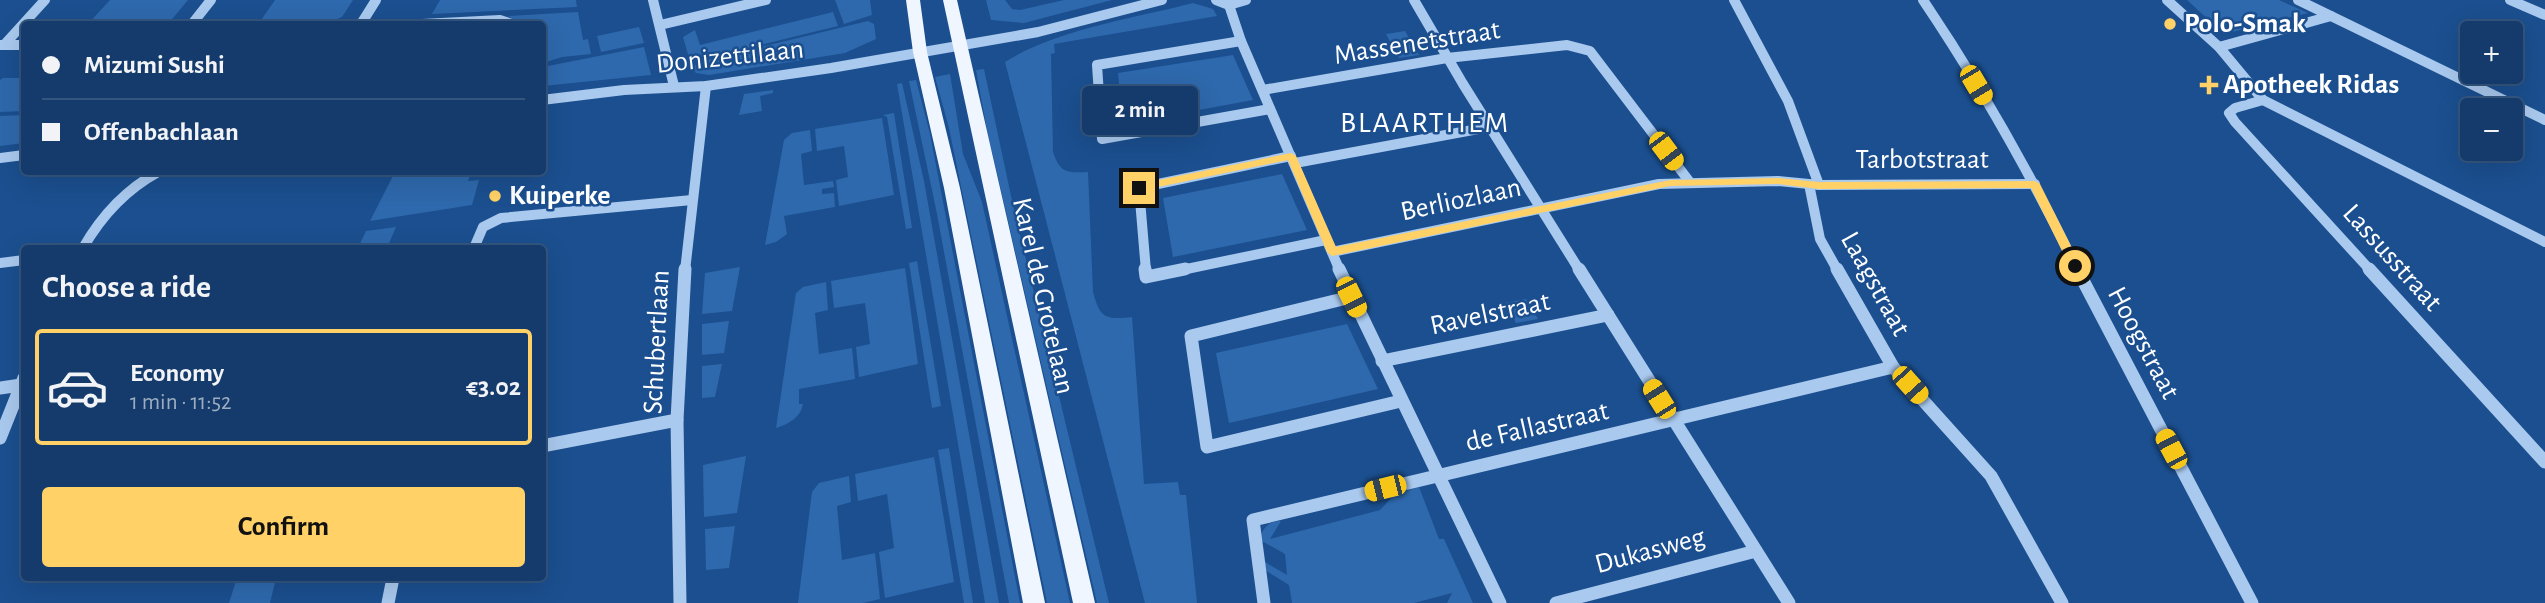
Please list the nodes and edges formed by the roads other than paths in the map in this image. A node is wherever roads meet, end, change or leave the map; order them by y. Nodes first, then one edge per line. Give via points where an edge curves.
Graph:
1 (45, 0) edge
2 (211, 0) edge
3 (376, 0) edge
4 (653, 0) edge
5 (766, 0) edge
6 (913, 0) edge
7 (950, 0) edge
8 (1162, 0) edge
9 (1216, 0) edge
10 (1246, 0) edge
11 (1414, 0) edge
12 (1734, 0) edge
13 (1923, 0) edge
14 (2167, 0) edge
15 (2298, 0) edge
16 (2510, 0) edge
17 (1229, 5) junction
18 (2545, 15) edge
19 (2330, 16) junction
20 (25, 21) edge
21 (194, 21) edge
22 (363, 21) edge
23 (480, 21) edge
24 (503, 21) edge
25 (21, 25) edge
26 (660, 25) junction
27 (1241, 41) junction
28 (2, 45) edge
29 (21, 45) edge
30 (961, 45) junction
31 (2219, 47) junction
32 (920, 52) junction
33 (1447, 58) junction
34 (674, 86) junction
35 (706, 86) junction
36 (1263, 90) junction
37 (546, 100) edge
38 (2263, 100) junction
39 (1270, 108) junction
40 (2545, 120) edge
41 (1489, 127) junction
42 (21, 155) edge
43 (0, 158) edge
44 (1293, 160) junction
45 (153, 175) edge
46 (1689, 181) junction
47 (2035, 184) junction
48 (1814, 185) junction
49 (692, 200) junction
50 (1540, 208) junction
51 (2545, 242) edge
52 (85, 245) edge
53 (475, 245) edge
54 (1329, 246) junction
55 (21, 260) edge
56 (0, 263) edge
57 (1351, 297) junction
58 (1608, 315) junction
59 (1382, 361) junction
60 (1893, 367) junction
61 (21, 382) edge
62 (21, 386) edge
63 (0, 388) edge
64 (1401, 401) junction
65 (1672, 419) junction
66 (677, 420) junction
67 (0, 438) edge
68 (546, 445) edge
69 (2545, 462) edge
70 (1438, 475) junction
71 (1756, 551) junction
72 (392, 581) edge
73 (388, 603) edge
74 (680, 603) edge
75 (1034, 603) edge
76 (1084, 603) edge
77 (1264, 603) edge
78 (1500, 603) edge
79 (1556, 603) edge
80 (1789, 603) edge
81 (2062, 603) edge
82 (2252, 603) edge

1 - 20 street
2 - 21 street
3 - 22 street
4 - 26 street
5 - 26 street
6 - 32 main road
7 - 30 main road, Karel de Grotelaan
8 - 30 street, Donizettilaan via 1038,32
9 - 17 street
10 - 17 street
11 - 33 street
12 - 48 street, Laagstraat via 1788,101
13 - 47 street, Hoogstraat
14 - 31 street
15 - 19 street
16 - 18 street
17 - 27 street
19 - 31 street
19 - 40 street
23 - 24 street
25 - 28 street
26 - 34 street
27 - 36 street
27 - 39 street via 1097,65 1102,139
28 - 29 street
30 - 32 street, Donizettilaan
30 - 76 main road, Karel de Grotelaan
31 - 38 street
32 - 35 street, Donizettilaan
32 - 75 main road via 952,188
33 - 36 street, Massenetstraat
33 - 41 street
33 - 46 street, Massenetstraat via 1567,45 1590,51
34 - 35 street, Donizettilaan
34 - 37 street, Donizettilaan
35 - 49 street, Schubertlaan
36 - 39 street
38 - 51 street
38 - 69 street, Lassusstraat via 2229,113
39 - 44 street
41 - 44 street
41 - 50 street
42 - 43 street
44 - 54 street
44 - 54 street, Berliozlaan via 1139,188 1146,276
45 - 52 street via 109,209
46 - 48 street, Berliozlaan
46 - 50 street, Berliozlaan
47 - 48 street, Tarbotstraat
47 - 82 street, Hoogstraat
48 - 60 street, Laagstraat via 1820,239
49 - 53 street via 501,218 480,231
49 - 66 street, Schubertlaan
50 - 54 street, Berliozlaan
50 - 58 street
54 - 57 street
55 - 56 street
57 - 59 street
57 - 64 street via 1191,336 1207,447
58 - 59 street, Ravelstraat
58 - 65 street
59 - 64 street
60 - 65 street, de Fallastraat
60 - 81 street, Laagstraat via 1991,476
61 - 63 street
62 - 67 street
64 - 70 street
65 - 70 street, de Fallastraat
65 - 71 street
66 - 68 street
66 - 74 street, Schubertlaan
70 - 77 street, de Fallastraat via 1253,520
70 - 78 street
71 - 79 street, Dukasweg
71 - 80 street
72 - 73 street

